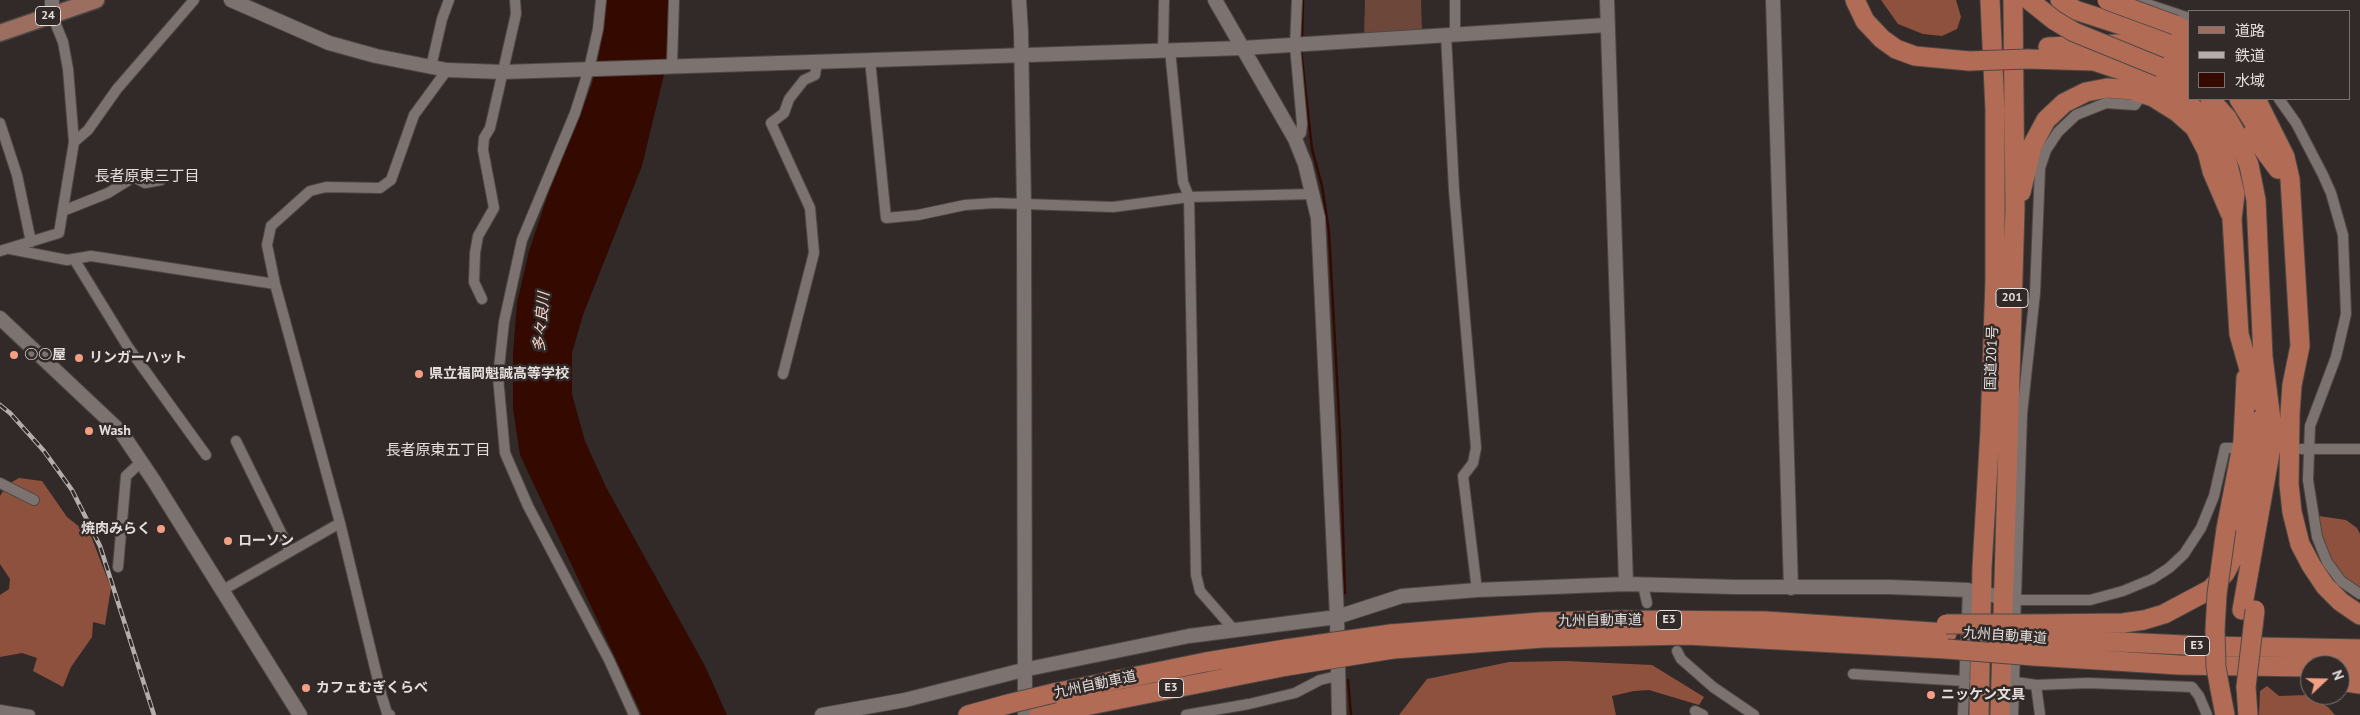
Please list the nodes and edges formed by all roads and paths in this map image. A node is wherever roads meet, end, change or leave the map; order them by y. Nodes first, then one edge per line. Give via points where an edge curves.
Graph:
1 (96, 0) edge
2 (194, 0) edge
3 (231, 0) edge
4 (449, 0) edge
5 (515, 0) edge
6 (601, 0) edge
7 (674, 0) edge
8 (1018, 0) edge
9 (1164, 0) edge
10 (1215, 0) edge
11 (1297, 0) edge
12 (1455, 0) edge
13 (1607, 0) edge
14 (1773, 0) edge
15 (1855, 0) edge
16 (1866, 0) edge
17 (1977, 0) edge
18 (1990, 0) edge
19 (2013, 0) edge
20 (2029, 0) edge
21 (2060, 0) edge
22 (2107, 0) edge
23 (2135, 0) edge
24 (2156, 6) junction
25 (52, 7) edge
26 (2184, 25) edge
27 (1607, 26) junction
28 (2152, 26) dead end
29 (0, 33) edge
30 (1450, 34) junction
31 (1295, 46) junction
32 (1243, 48) junction
33 (1167, 50) junction
34 (2188, 52) edge
35 (2027, 53) junction
36 (1022, 55) junction
37 (1969, 55) junction
38 (870, 60) junction
39 (817, 62) junction
40 (672, 64) junction
41 (2188, 66) edge
42 (431, 67) junction
43 (589, 69) junction
44 (447, 70) junction
45 (503, 72) junction
46 (2188, 81) edge
47 (2139, 99) dead end
48 (2211, 100) edge
49 (2226, 100) edge
50 (2240, 100) edge
51 (2256, 100) edge
52 (2280, 100) edge
53 (0, 123) edge
54 (1295, 140) junction
55 (74, 142) junction
56 (2278, 169) junction
57 (160, 180) dead end
58 (1313, 194) junction
59 (1189, 197) junction
60 (2290, 198) junction
61 (1024, 205) junction
62 (2015, 208) junction
63 (63, 211) junction
64 (2232, 219) junction
65 (1995, 228) junction
66 (31, 242) junction
67 (4, 250) edge
68 (74, 259) junction
69 (275, 284) junction
70 (482, 299) dead end
71 (0, 318) edge
72 (2255, 359) junction
73 (783, 374) dead end
74 (2290, 414) junction
75 (236, 440) dead end
76 (2233, 448) dead end
77 (2305, 449) junction
78 (2360, 449) edge
79 (206, 455) dead end
80 (140, 463) junction
81 (0, 483) edge
82 (34, 500) dead end
83 (340, 523) junction
84 (290, 552) junction
85 (118, 567) dead end
86 (1626, 584) junction
87 (1643, 585) junction
88 (1791, 588) junction
89 (223, 590) junction
90 (1477, 590) junction
91 (1975, 592) junction
92 (2360, 594) edge
93 (2009, 598) junction
94 (1647, 603) dead end
95 (2249, 610) junction
96 (2360, 615) edge
97 (1337, 617) junction
98 (1235, 631) junction
99 (1947, 635) junction
100 (2034, 639) junction
101 (1392, 642) junction
102 (2360, 649) edge
103 (1677, 651) dead end
104 (1287, 658) junction
105 (2179, 665) junction
106 (2300, 666) edge
107 (1023, 670) junction
108 (1853, 674) dead end
109 (1337, 676) junction
110 (2300, 677) edge
111 (1965, 681) junction
112 (2016, 682) junction
113 (2036, 685) junction
114 (2234, 688) junction
115 (0, 710) edge
116 (865, 712) edge
117 (1047, 713) edge
118 (30, 715) edge
119 (300, 715) edge
120 (390, 715) edge
121 (634, 715) edge
122 (822, 715) edge
123 (968, 715) edge
124 (1025, 715) edge
125 (1186, 715) edge
126 (1339, 715) edge
127 (1754, 715) edge
128 (1963, 715) edge
129 (1979, 715) edge
130 (2000, 715) edge
131 (2013, 715) edge
132 (2040, 715) edge
133 (2206, 715) edge
134 (2225, 715) edge
135 (2235, 715) edge
136 (2248, 715) edge

1 - 25 main road, 24
2 - 55 street via 117,89 88,130
3 - 42 street via 329,43
4 - 42 street
5 - 45 street via 516,14
6 - 43 street
7 - 40 street
8 - 36 street
9 - 33 street
10 - 32 street
11 - 31 street
12 - 30 street
13 - 27 street
14 - 88 street
15 - 37 highway via 1865,21 1896,49 1915,56
16 - 37 highway via 1881,23 1898,36 1915,44
17 - 65 highway
18 - 65 highway, 国道201号 / 201 via 1995,110
19 - 62 highway, 国道201号 / 201
20 - 46 highway, bridge via 2074,32
21 - 34 highway via 2074,10 2144,32
22 - 26 highway, bridge
23 - 24 street
24 - 26 street
24 - 28 street
25 - 29 main road, 24
25 - 55 street via 68,69
27 - 30 street
27 - 86 street
30 - 31 street
30 - 90 street via 1454,190 1476,448 1473,463 1463,476
31 - 32 street
31 - 54 street via 1302,124 1301,133
32 - 33 street
32 - 54 street
33 - 36 street
33 - 59 street via 1183,182
35 - 37 highway, bridge
35 - 41 highway via 2118,44 2163,54
35 - 64 highway via 2094,61 2157,82 2178,95 2202,116 2218,138 2235,194
36 - 38 street
36 - 61 street
38 - 39 street
38 - 61 street via 886,218 965,205
39 - 40 street
39 - 73 street via 815,75 804,80 789,99 784,113 771,123 810,208 814,253
40 - 43 street
42 - 44 street
43 - 45 street
43 - 121 street via 575,113 518,256 504,322 499,368 501,425 505,453 528,506 610,660
44 - 45 street
44 - 69 street via 414,115 391,180 380,188 326,187 310,191 271,226 267,245
45 - 70 street via 490,128 484,138 483,150 494,208 478,236 475,254 474,282
47 - 93 street via 2135,105 2106,103 2076,114 2058,132 2046,150 2040,168 2035,293 2022,414
48 - 72 highway via 2235,132 2249,165 2256,200
49 - 56 highway
50 - 56 highway via 2264,138
51 - 60 highway via 2285,157
52 - 77 street via 2296,123 2331,193 2343,235 2346,314
53 - 66 street via 17,175
54 - 58 street
55 - 63 street
56 - 60 highway
57 - 63 street via 144,183 134,177 108,193
58 - 59 street
58 - 97 street via 1320,241
59 - 61 street via 1113,207
59 - 98 street via 1196,575 1200,591
60 - 74 highway via 2300,346
61 - 107 street
62 - 64 highway via 2032,146 2046,120 2064,103 2086,92 2107,88 2132,90 2153,97 2195,128
62 - 93 highway, 国道201号 / 201
63 - 66 street via 59,233
64 - 72 highway via 2239,334
65 - 91 highway, 国道201号 / 201 via 1990,430
66 - 67 street
67 - 68 street
68 - 69 street via 90,256
68 - 79 street via 128,347
69 - 83 street
71 - 80 street via 121,432
72 - 95 highway via 2273,436
72 - 100 highway via 2262,425 2234,556 2225,573 2211,588 2164,614
72 - 114 highway, bridge via 2216,594 2216,667
74 - 95 highway
74 - 96 highway via 2289,484 2300,544 2325,586
75 - 84 street
76 - 93 street via 2225,448 2214,496 2201,528 2184,554 2169,568 2123,591 2090,600
77 - 78 street
77 - 92 street via 2317,537 2327,562 2341,581
80 - 85 street via 126,476
80 - 89 street
81 - 82 street
83 - 84 street
83 - 120 street via 382,697
84 - 89 street
86 - 87 street
86 - 90 street
87 - 88 street
87 - 94 street
88 - 91 street via 1888,587
89 - 119 street
90 - 97 street via 1402,596
91 - 93 street
91 - 111 street
91 - 129 highway, 国道201号 / 201
93 - 112 street
93 - 130 highway, 国道201号 / 201
95 - 114 highway
97 - 98 street
97 - 109 street
98 - 107 street via 1189,636
99 - 100 highway, 九州自動車道 / E3, bridge
99 - 100 highway, bridge
99 - 101 highway, 九州自動車道 / E3 via 1687,635
99 - 101 highway, 九州自動車道 / E3 via 1836,624 1618,620 1503,624
100 - 102 highway, 九州自動車道 / E3
100 - 105 highway, 九州自動車道 / E3
101 - 104 highway, 九州自動車道 / E3, bridge
103 - 127 street via 1681,659 1713,687
104 - 117 highway, 九州自動車道 / E3
104 - 123 highway, 九州自動車道 / E3, bridge via 1206,662 1054,692
105 - 106 highway, 九州自動車道 / E3
105 - 110 highway
107 - 116 street
107 - 124 street
108 - 111 street
109 - 125 street via 1320,680 1295,693
109 - 126 street
111 - 128 street
112 - 113 street
112 - 131 street
113 - 132 street
113 - 133 street via 2088,683 2192,687
114 - 134 highway
114 - 135 highway
114 - 136 highway
115 - 118 street
116 - 122 street

